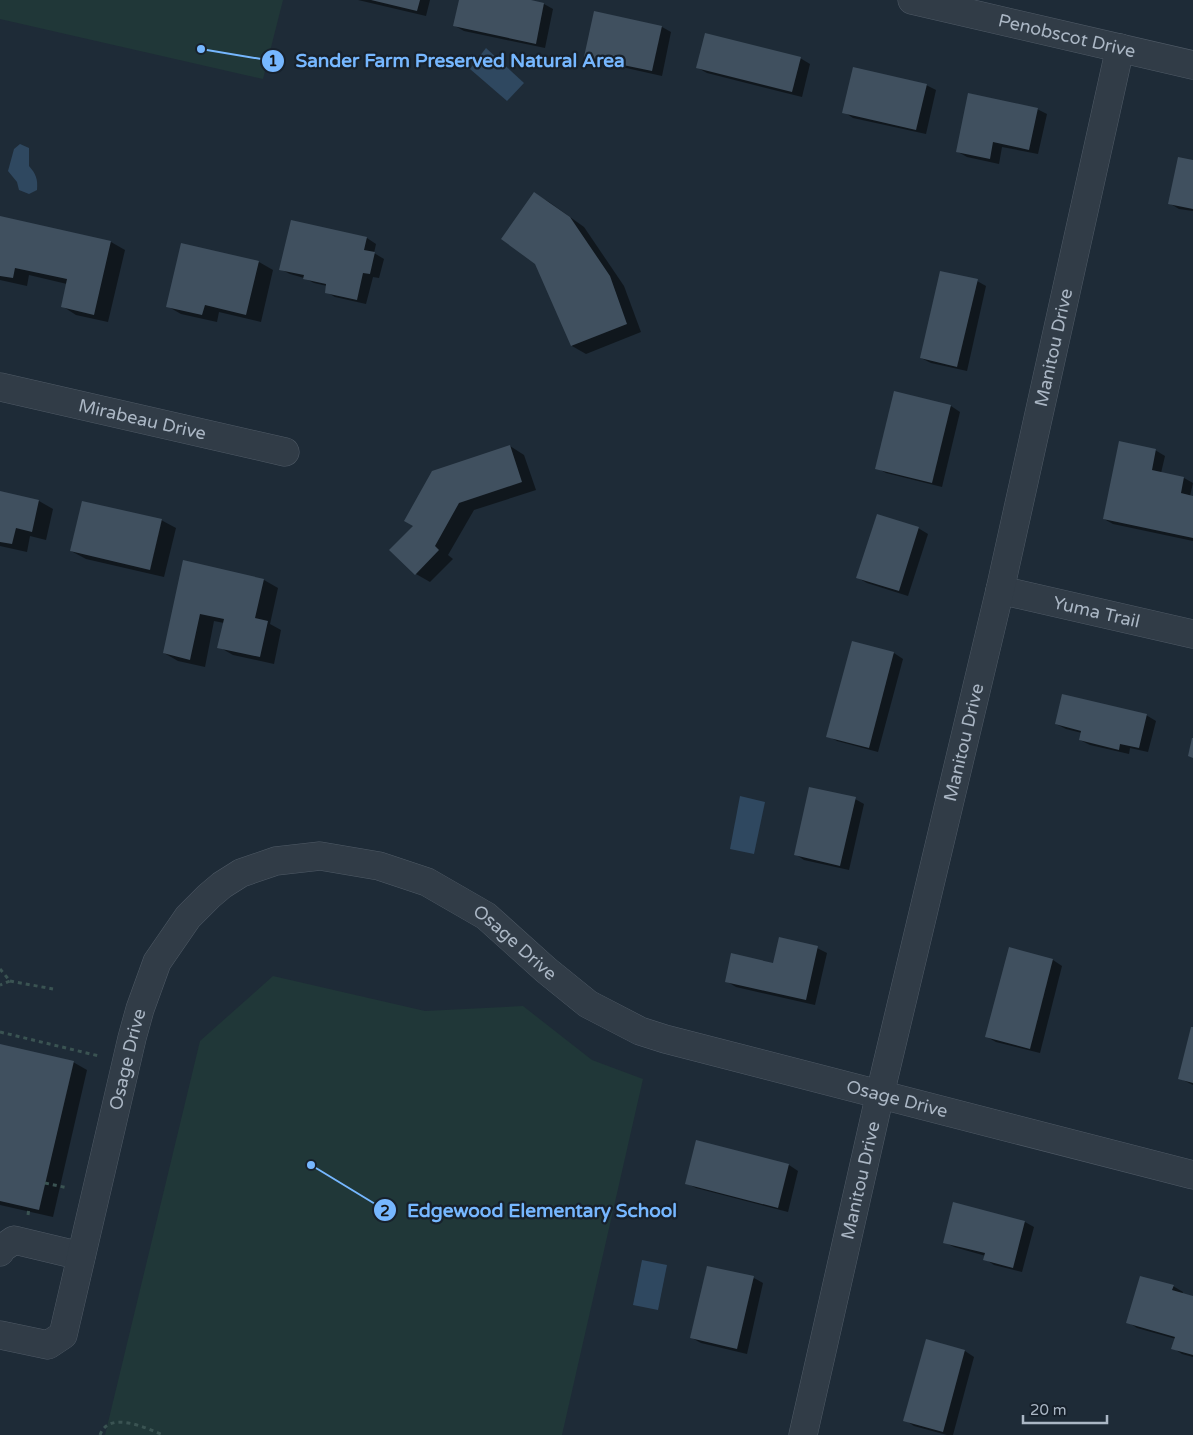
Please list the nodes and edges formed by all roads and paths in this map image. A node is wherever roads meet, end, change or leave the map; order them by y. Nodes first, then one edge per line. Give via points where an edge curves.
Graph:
1 (912, 0) edge
2 (965, 6) edge
3 (1120, 48) junction
4 (1193, 65) edge
5 (0, 387) edge
6 (285, 452) dead end
7 (1000, 590) junction
8 (1193, 634) edge
9 (0, 969) edge
10 (10, 981) junction
11 (0, 986) edge
12 (53, 989) dead end
13 (0, 1032) edge
14 (103, 1057) dead end
15 (880, 1094) junction
16 (1193, 1175) edge
17 (45, 1183) dead end
18 (72, 1189) dead end
19 (0, 1252) edge
20 (81, 1256) junction
21 (0, 1335) edge
22 (100, 1435) edge
23 (163, 1435) edge
24 (803, 1435) edge

1 - 2 street, Penobscot Drive
2 - 3 street, Penobscot Drive
3 - 4 street, Penobscot Drive
3 - 7 street, Manitou Drive
5 - 6 street, Mirabeau Drive
7 - 8 street, Yuma Trail
7 - 15 street, Manitou Drive
9 - 10 path
10 - 11 path
10 - 12 path
13 - 14 path
15 - 16 street, Osage Drive
15 - 20 street, Osage Drive via 640,1031 588,1004 486,916 427,882 379,866 320,856 276,861 241,873 222,885 188,917 157,962 132,1038
15 - 24 street, Manitou Drive
17 - 18 path
19 - 20 street via 14,1240
20 - 21 street, Osage Drive via 62,1335 48,1345
22 - 23 path via 105,1426 119,1422

